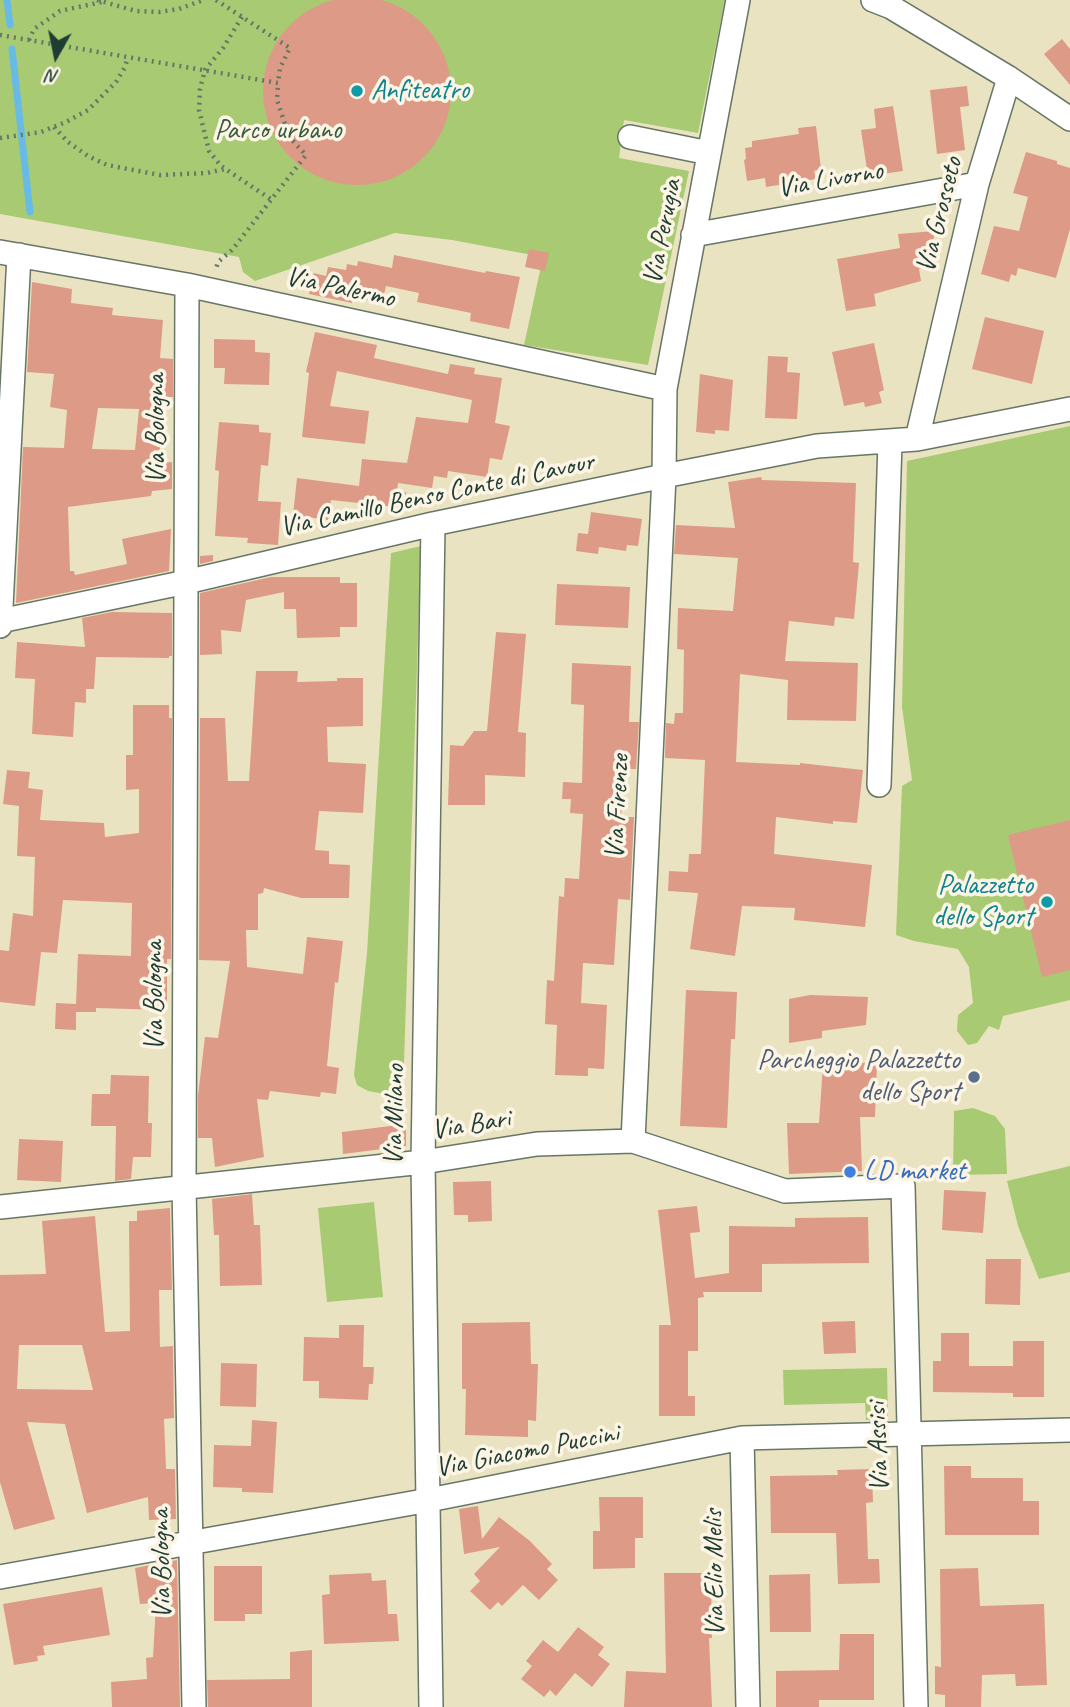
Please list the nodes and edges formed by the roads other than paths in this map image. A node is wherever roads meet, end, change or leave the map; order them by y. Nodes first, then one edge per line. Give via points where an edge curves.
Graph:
1 (738, 0) edge
2 (873, 0) edge
3 (1009, 78) junction
4 (1070, 119) edge
5 (630, 137) dead end
6 (709, 153) junction
7 (977, 184) junction
8 (692, 235) junction
9 (10, 254) edge
10 (187, 285) junction
11 (665, 389) junction
12 (1070, 409) edge
13 (917, 439) junction
14 (890, 442) junction
15 (4, 447) edge
16 (664, 476) junction
17 (433, 524) junction
18 (187, 582) junction
19 (0, 622) edge
20 (879, 785) dead end
21 (633, 1141) junction
22 (423, 1162) junction
23 (184, 1186) junction
24 (903, 1186) joint
25 (0, 1207) edge
26 (1070, 1430) edge
27 (908, 1432) junction
28 (742, 1438) junction
29 (429, 1500) junction
30 (192, 1543) junction
31 (0, 1577) edge
32 (194, 1707) edge
33 (430, 1707) edge
34 (748, 1707) edge
35 (916, 1707) edge

1 - 6 street, Via Perugia
2 - 3 street
3 - 4 street
3 - 7 street, Via Grosseto
5 - 6 street
6 - 8 street, Via Perugia
7 - 8 street, Via Livorno
7 - 13 street, Via Grosseto
8 - 11 street, Via Perugia
9 - 10 street, Via Palermo
9 - 15 street
10 - 11 street, Via Palermo
10 - 18 street, Via Bologna
11 - 16 street, Via Perugia
12 - 13 street, Via Camillo Benso Conte di Cavour
13 - 14 street, Via Camillo Benso Conte di Cavour
14 - 16 street, Via Camillo Benso Conte di Cavour via 817,446
14 - 20 street
15 - 19 street
16 - 17 street, Via Camillo Benso Conte di Cavour
16 - 21 street, Via Firenze
17 - 18 street, Via Camillo Benso Conte di Cavour
17 - 22 street, Via Milano
18 - 19 street, Via Camillo Benso Conte di Cavour
18 - 23 street, Via Bologna
21 - 22 street, Via Bari via 537,1144
21 - 24 street, Via Bari via 785,1191
22 - 23 street, Via Bari
22 - 29 street, Via Milano
23 - 25 street, Via Bari
23 - 30 street, Via Bologna
24 - 27 street, Via Assisi
26 - 27 street, Via Giacomo Puccini
27 - 28 street, Via Giacomo Puccini
27 - 35 street, Via Assisi
28 - 29 street, Via Giacomo Puccini
28 - 34 street, Via Elio Melis
29 - 30 street, Via Giacomo Puccini
29 - 33 street, Via Milano
30 - 31 street, Via Giacomo Puccini
30 - 32 street, Via Bologna

